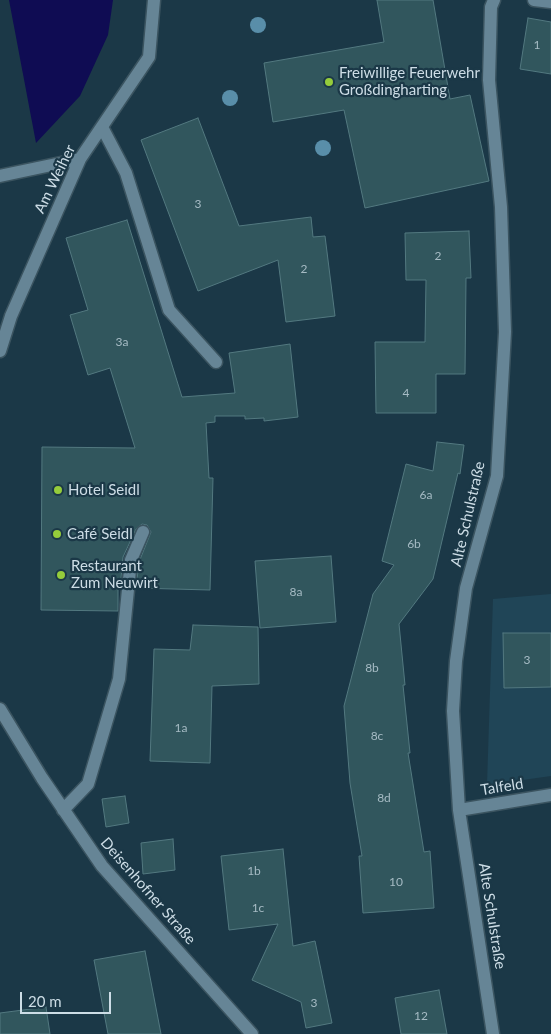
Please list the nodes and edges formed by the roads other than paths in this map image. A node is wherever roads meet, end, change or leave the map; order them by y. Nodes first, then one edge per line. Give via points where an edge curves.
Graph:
1 (154, 0) edge
2 (494, 0) edge
3 (534, 0) edge
4 (551, 2) edge
5 (102, 127) junction
6 (80, 159) junction
7 (0, 176) edge
8 (6, 317) edge
9 (0, 351) edge
10 (216, 362) dead end
11 (143, 532) dead end
12 (0, 709) edge
13 (551, 796) edge
14 (63, 810) junction
15 (459, 810) junction
16 (252, 1034) edge
17 (493, 1034) edge

1 - 5 street, Am Weiher via 149,57
2 - 15 street, Alte Schulstraße via 491,7 489,80 501,207 505,332 496,476 466,588 456,661 453,711
3 - 4 street
5 - 6 street, Am Weiher
5 - 10 street via 126,173 169,310
6 - 7 street
6 - 8 street, Am Weiher
8 - 9 street, Am Weiher
11 - 14 street via 131,560 119,679 88,784
12 - 14 street, Deisenhofner Straße
13 - 15 street, Talfeld
14 - 16 street, Deisenhofner Straße via 102,866
15 - 17 street, Alte Schulstraße

